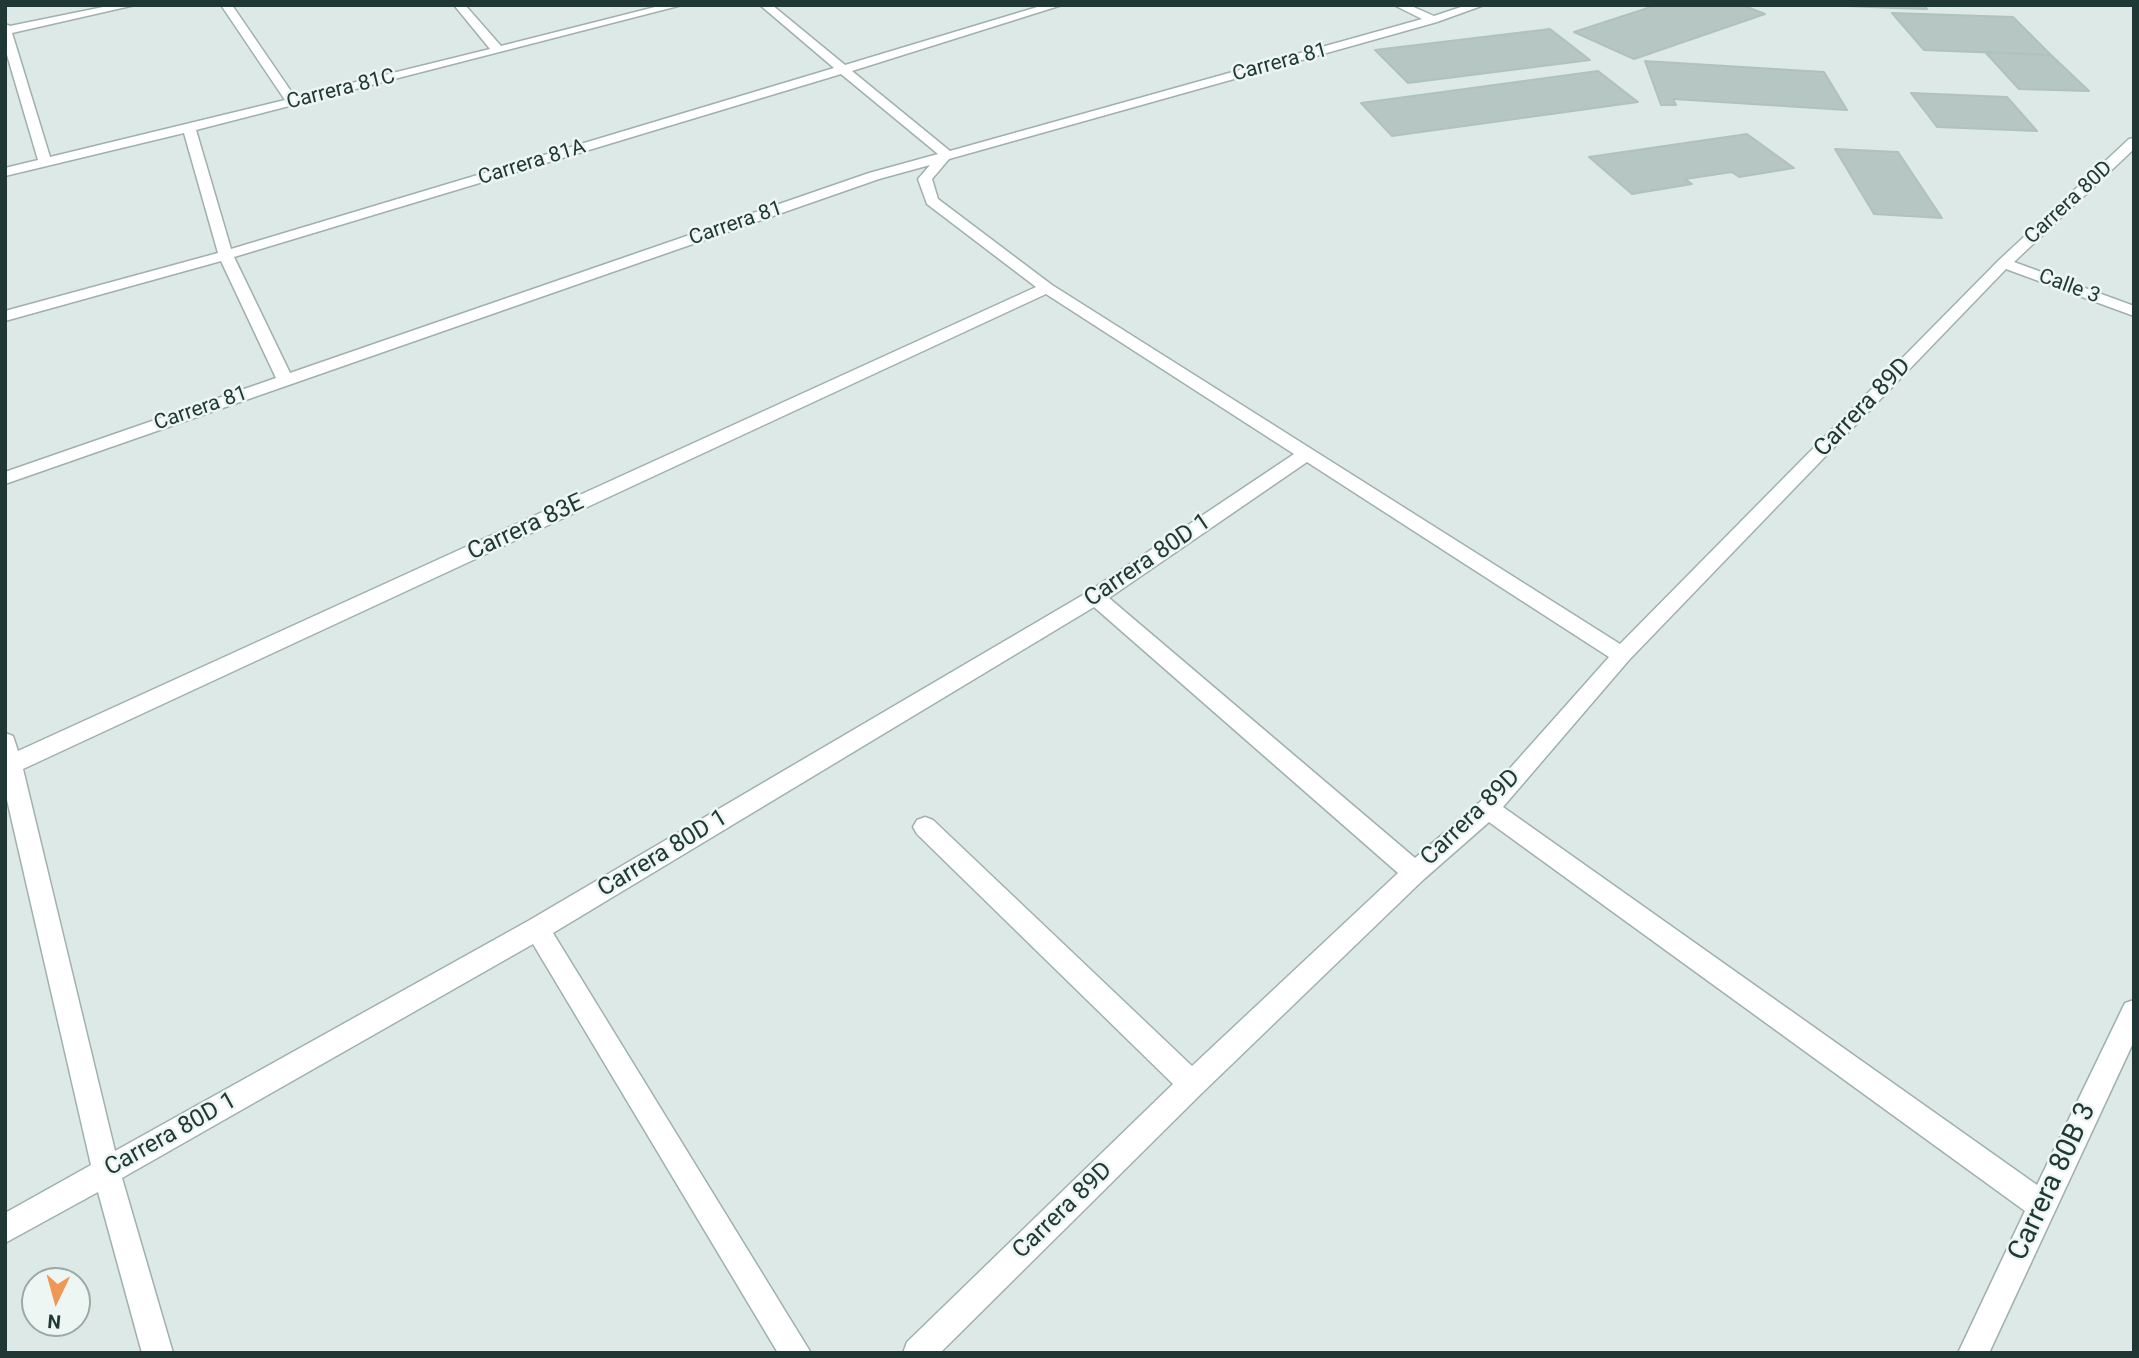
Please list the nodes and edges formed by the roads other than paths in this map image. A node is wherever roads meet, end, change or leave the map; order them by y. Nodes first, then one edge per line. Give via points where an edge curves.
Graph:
1 (131, 5) edge
2 (226, 5) edge
3 (459, 5) edge
4 (677, 5) edge
5 (765, 5) edge
6 (1057, 5) edge
7 (1399, 5) edge
8 (1479, 5) edge
9 (1433, 20) junction
10 (6, 29) edge
11 (497, 49) junction
12 (844, 68) junction
13 (292, 102) junction
14 (189, 128) junction
15 (2134, 142) edge
16 (946, 154) junction
17 (45, 162) junction
18 (5, 172) edge
19 (226, 255) junction
20 (2004, 264) junction
21 (1047, 288) junction
22 (2134, 311) edge
23 (5, 316) edge
24 (285, 379) junction
25 (1306, 454) junction
26 (5, 478) edge
27 (1095, 597) junction
28 (1622, 655) junction
29 (7, 758) edge
30 (1488, 809) junction
31 (925, 827) dead end
32 (1415, 873) junction
33 (537, 929) junction
34 (2134, 1012) edge
35 (1192, 1084) junction
36 (106, 1171) junction
37 (2042, 1206) junction
38 (5, 1229) edge
39 (158, 1353) edge
40 (796, 1353) edge
41 (918, 1353) edge
42 (1973, 1353) edge

1 - 10 street
2 - 13 street
3 - 11 street
4 - 11 street, Carrera 81C
5 - 12 street
6 - 12 street, Carrera 81A
7 - 9 street
8 - 9 street, Carrera 81
9 - 16 street, Carrera 81
10 - 17 street
11 - 13 street, Carrera 81C
12 - 16 street
12 - 19 street, Carrera 81A
13 - 14 street, Carrera 81C
14 - 17 street, Carrera 81C
14 - 19 street
15 - 20 street, Carrera 80D
16 - 21 street via 925,178 932,201
16 - 24 street, Carrera 81
17 - 18 street, Carrera 81C
19 - 23 street, Carrera 81A
19 - 24 street
20 - 22 street, Calle 3
20 - 28 street, Carrera 89D
21 - 25 street
21 - 29 street, Carrera 83E
24 - 26 street, Carrera 81
25 - 27 street, Carrera 80D 1
25 - 28 street
27 - 32 street
27 - 33 street, Carrera 80D 1
28 - 30 street, Carrera 89D
29 - 36 street
30 - 32 street, Carrera 89D
30 - 37 street
31 - 35 street
32 - 35 street, Carrera 89D
33 - 36 street, Carrera 80D 1
33 - 40 street
34 - 37 street, Carrera 80B 3
35 - 41 street, Carrera 89D
36 - 38 street, Carrera 80D 1
36 - 39 street
37 - 42 street, Carrera 80B 3

